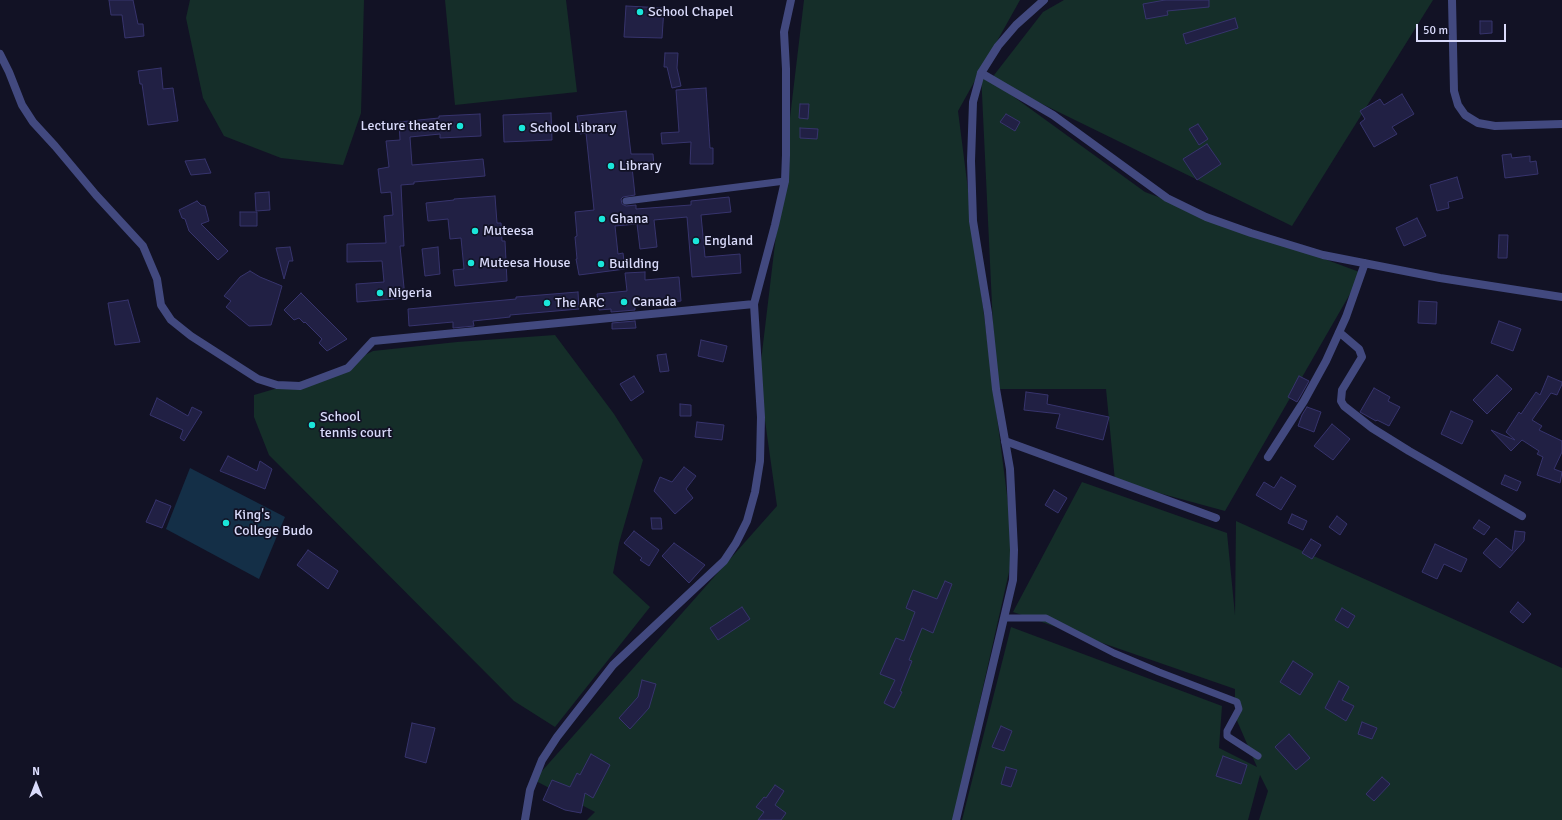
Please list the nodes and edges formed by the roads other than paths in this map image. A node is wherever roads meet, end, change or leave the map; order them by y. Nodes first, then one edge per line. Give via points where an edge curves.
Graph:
1 (791, 0) edge
2 (1044, 0) edge
3 (1452, 0) edge
4 (0, 54) edge
5 (981, 73) junction
6 (1562, 124) edge
7 (785, 181) junction
8 (626, 201) dead end
9 (1365, 263) junction
10 (1562, 297) edge
11 (754, 304) junction
12 (1339, 332) junction
13 (1005, 441) junction
14 (1268, 456) dead end
15 (1522, 516) dead end
16 (1216, 518) dead end
17 (1005, 618) junction
18 (1258, 756) dead end
19 (525, 820) edge
20 (956, 820) edge

1 - 7 street via 784,32
2 - 5 street via 1016,25 998,46
3 - 6 street via 1454,91 1458,105 1465,114 1478,123 1495,126
4 - 11 street via 22,105 33,122 143,246 157,279 161,305 171,320 191,336 258,379 278,385 300,386 348,368 373,341
5 - 9 street via 1053,114 1167,198 1206,217 1251,233 1323,255
5 - 13 street via 973,102 973,221
7 - 8 lane
7 - 11 street
9 - 10 street via 1440,278
9 - 12 street
11 - 19 street via 761,417 760,462 747,521 724,561 613,665 557,737 542,760 530,790
12 - 14 street via 1304,401
12 - 15 street via 1359,349 1362,357 1342,390 1341,401 1344,406 1372,428
13 - 16 street
13 - 17 street via 1010,469 1014,550 1013,580
17 - 18 lane via 1046,618 1114,653 1237,702 1239,709 1227,731 1227,736
17 - 20 street

